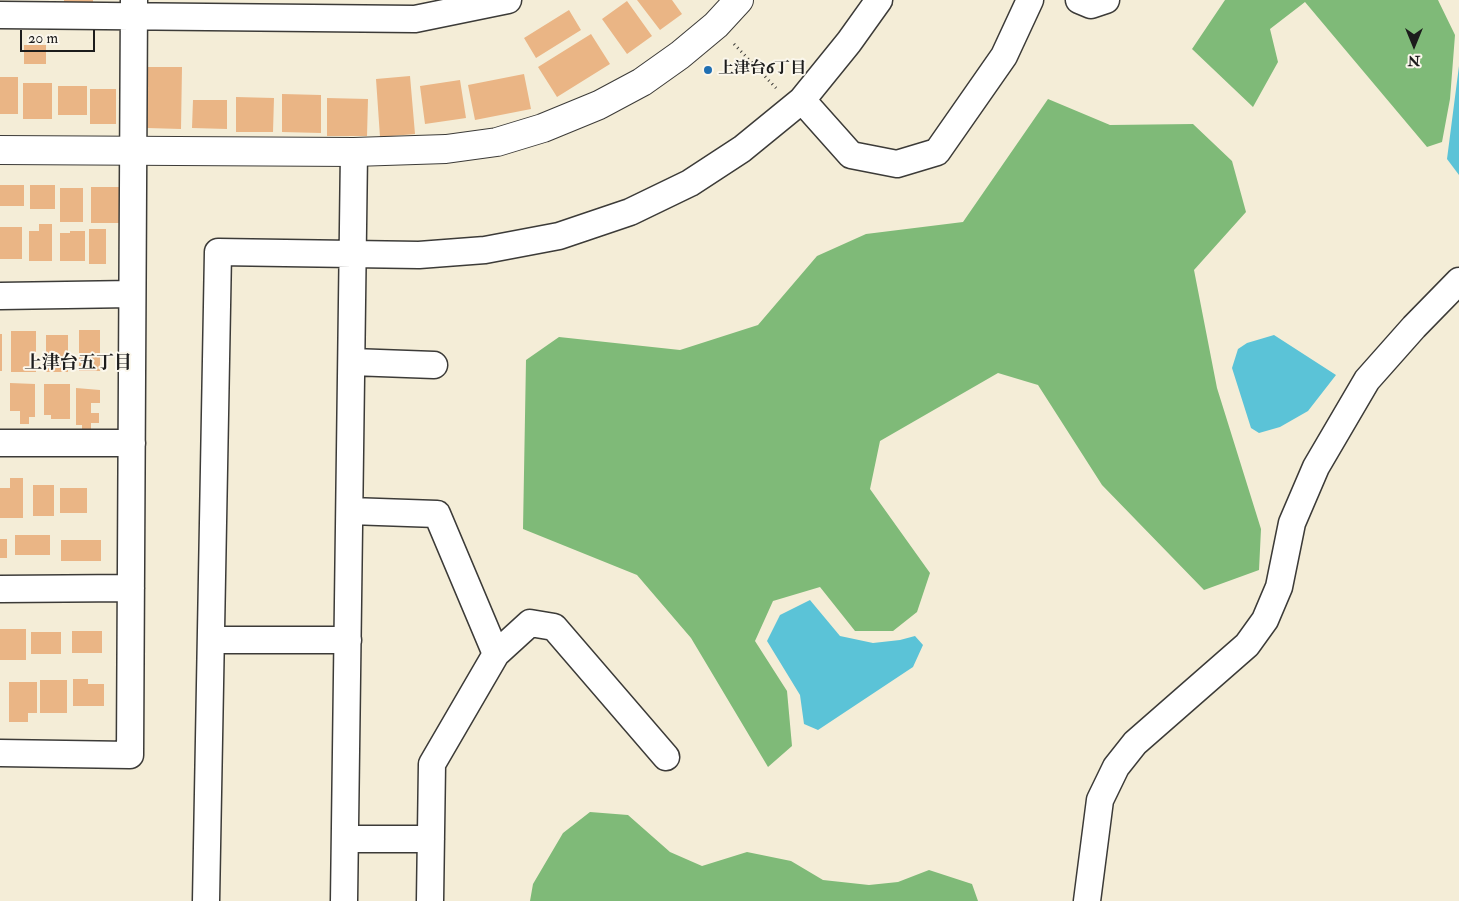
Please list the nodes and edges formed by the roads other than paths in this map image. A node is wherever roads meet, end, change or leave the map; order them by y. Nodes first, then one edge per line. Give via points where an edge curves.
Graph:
1 (508, 0) edge
2 (739, 0) edge
3 (879, 0) edge
4 (1030, 0) edge
5 (1079, 0) edge
6 (1106, 0) edge
7 (134, 8) edge
8 (0, 15) edge
9 (798, 103) junction
10 (0, 150) edge
11 (135, 150) junction
12 (354, 152) junction
13 (354, 253) junction
14 (1459, 281) edge
15 (132, 294) junction
16 (0, 296) edge
17 (352, 362) junction
18 (434, 365) dead end
19 (0, 442) edge
20 (132, 442) junction
21 (350, 510) junction
22 (131, 588) junction
23 (0, 589) edge
24 (211, 640) junction
25 (348, 640) junction
26 (496, 654) junction
27 (0, 753) edge
28 (666, 757) dead end
29 (345, 839) junction
30 (431, 839) junction
31 (206, 901) edge
32 (344, 901) edge
33 (430, 901) edge
34 (1087, 901) edge

1 - 7 street via 415,19
2 - 12 street via 716,25 642,82 599,105 543,128 496,142 446,149
3 - 9 street via 850,42
4 - 9 street via 1004,56 937,152 896,164 851,155
5 - 6 street via 1091,5
7 - 8 street
7 - 11 street
9 - 13 street via 742,149 690,183 630,212 559,236 484,250
10 - 11 street
11 - 12 street
11 - 15 street
12 - 13 street
13 - 17 street
13 - 24 street via 218,252
14 - 34 street via 1367,380 1316,467 1292,523 1279,587 1247,645 1135,743 1116,767 1100,800
15 - 16 street
15 - 20 street
17 - 18 street
17 - 21 street
19 - 20 street
20 - 22 street
21 - 25 street
21 - 26 street via 437,514
22 - 23 street
22 - 27 street via 130,755
24 - 25 street
24 - 31 street
25 - 29 street
26 - 28 street via 530,623 554,627
26 - 30 street via 432,764
29 - 30 street
29 - 32 street
30 - 33 street

